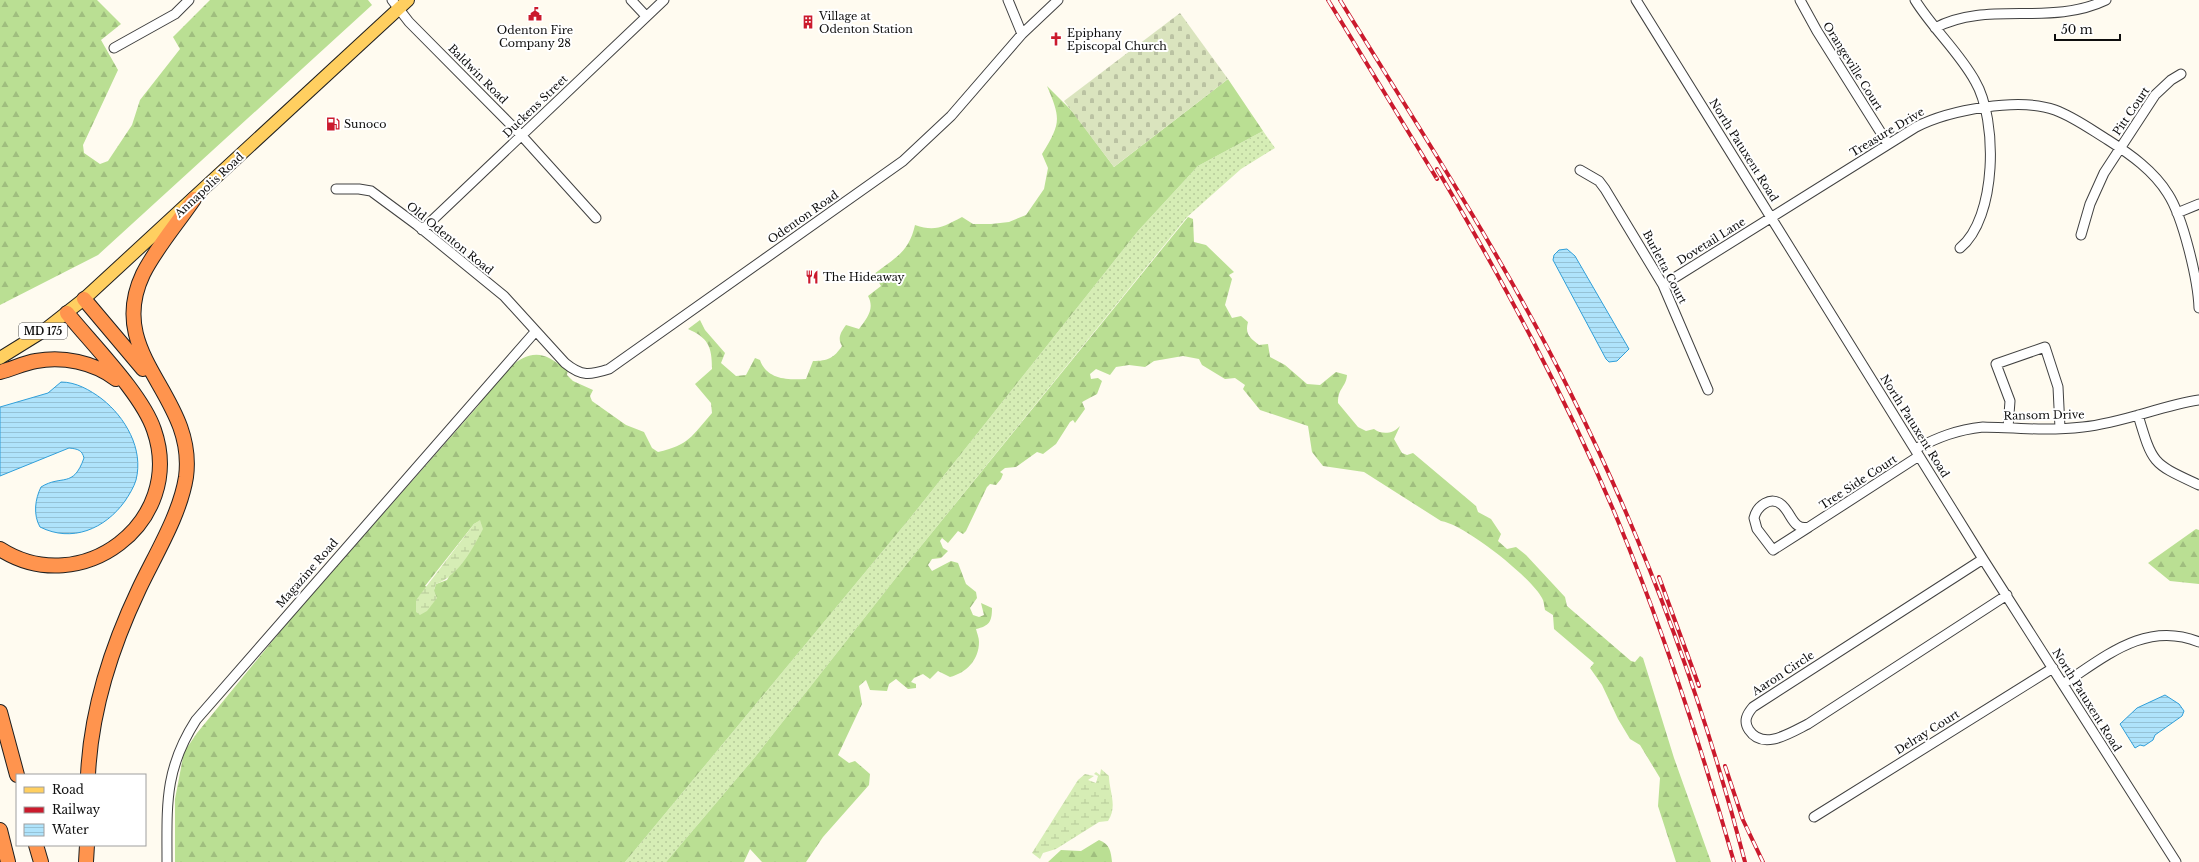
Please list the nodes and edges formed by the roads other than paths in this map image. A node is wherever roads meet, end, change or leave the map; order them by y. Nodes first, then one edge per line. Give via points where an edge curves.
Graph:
1 (189, 0) edge
2 (408, 0) edge
3 (631, 0) edge
4 (664, 0) edge
5 (1008, 0) edge
6 (1058, 0) edge
7 (1636, 0) edge
8 (1800, 0) edge
9 (1915, 0) edge
10 (2106, 0) edge
11 (395, 4) edge
12 (646, 16) junction
13 (1935, 28) junction
14 (1022, 34) junction
15 (114, 48) dead end
16 (2182, 74) dead end
17 (1985, 108) junction
18 (522, 136) junction
19 (1888, 144) junction
20 (2121, 148) junction
21 (1580, 170) dead end
22 (336, 189) dead end
23 (194, 200) junction
24 (2199, 204) edge
25 (2177, 213) junction
26 (596, 218) dead end
27 (1772, 218) junction
28 (422, 230) junction
29 (2081, 235) dead end
30 (1960, 248) dead end
31 (1663, 285) junction
32 (84, 299) junction
33 (2199, 308) edge
34 (67, 313) junction
35 (535, 332) junction
36 (0, 358) edge
37 (0, 372) edge
38 (131, 390) junction
39 (1708, 390) dead end
40 (170, 400) junction
41 (2199, 400) edge
42 (2138, 415) junction
43 (2008, 428) junction
44 (2060, 428) junction
45 (1917, 452) junction
46 (2199, 485) edge
47 (1809, 527) junction
48 (0, 549) edge
49 (1983, 559) junction
50 (2007, 595) junction
51 (2199, 642) edge
52 (2053, 668) junction
53 (2063, 684) junction
54 (0, 712) edge
55 (17, 774) edge
56 (88, 774) edge
57 (1814, 817) dead end
58 (0, 830) edge
59 (36, 846) edge
60 (87, 846) edge
61 (8, 862) edge
62 (41, 862) edge
63 (86, 862) edge
64 (167, 862) edge
65 (2176, 862) edge

1 - 15 street via 175,14
2 - 11 main road, Annapolis Road / MD 175
3 - 12 street
4 - 12 street, Duckens Street
5 - 14 street
6 - 14 street, Odenton Road
7 - 27 street, North Patuxent Road
8 - 19 street, Orangeville Court
9 - 13 street
10 - 13 street via 2068,11 1972,12 1948,19
11 - 18 street, Baldwin Road
11 - 23 main road, Annapolis Road / MD 175
12 - 18 street, Duckens Street
13 - 17 street via 1975,80
14 - 35 street, Odenton Road via 950,116 902,161 609,369 590,374 574,370
16 - 20 street, Pitt Court via 2162,86
17 - 19 street, Treasure Drive via 1931,119
17 - 20 street, Treasure Drive via 2023,105 2054,109
17 - 30 street via 1990,156 1987,198 1975,232
18 - 26 street, Baldwin Road
18 - 28 street, Duckens Street
19 - 27 street, Treasure Drive
20 - 25 street, Treasure Drive via 2160,182
20 - 29 street, Pitt Court via 2097,189
21 - 31 street, Burletta Court via 1599,181 1605,189
22 - 28 street, Old Odenton Road via 371,192
23 - 32 main road, Annapolis Road / MD 175
23 - 40 highway via 143,274 133,307 141,352
24 - 25 street
25 - 33 street, Treasure Drive via 2195,271
27 - 31 street, Dovetail Lane
27 - 45 street, North Patuxent Road
28 - 35 street, Old Odenton Road via 504,296 518,309
31 - 39 street, Burletta Court
32 - 34 main road, Annapolis Road / MD 175
32 - 40 highway
34 - 36 main road, Annapolis Road / MD 175
34 - 38 highway
35 - 64 street, Magazine Road via 196,720 185,737 171,772 167,812
37 - 38 highway via 35,361 58,359 92,365 107,372
38 - 48 highway via 147,413 154,430 160,460 151,504 134,531 110,551 75,564 42,564 26,561
40 - 56 highway via 184,436 187,458 183,492 127,615 106,671 93,728
41 - 42 street, Ransom Drive via 2177,403
42 - 44 street, Ransom Drive via 2084,427
42 - 46 street via 2154,459 2168,470
43 - 44 street, Ransom Drive
43 - 44 street via 2010,401 1996,364 2045,347 2058,387
43 - 45 street, Ransom Drive via 1983,427 1947,433
45 - 47 street, Tree Side Court
45 - 49 street, North Patuxent Road
47 - 47 street, Tree Side Court via 1804,529 1798,526 1782,505 1775,502 1758,507 1754,518 1757,529 1772,550
49 - 50 street, North Patuxent Road
49 - 50 street, Aaron Circle via 1753,707 1746,718 1747,728 1754,737 1764,741 1781,737 1808,724
50 - 52 street, North Patuxent Road
51 - 53 street via 2163,634 2145,636 2124,645
52 - 53 street, North Patuxent Road
52 - 57 street, Delray Court
53 - 65 street, North Patuxent Road
54 - 55 highway
58 - 61 highway
59 - 62 highway
60 - 63 highway

